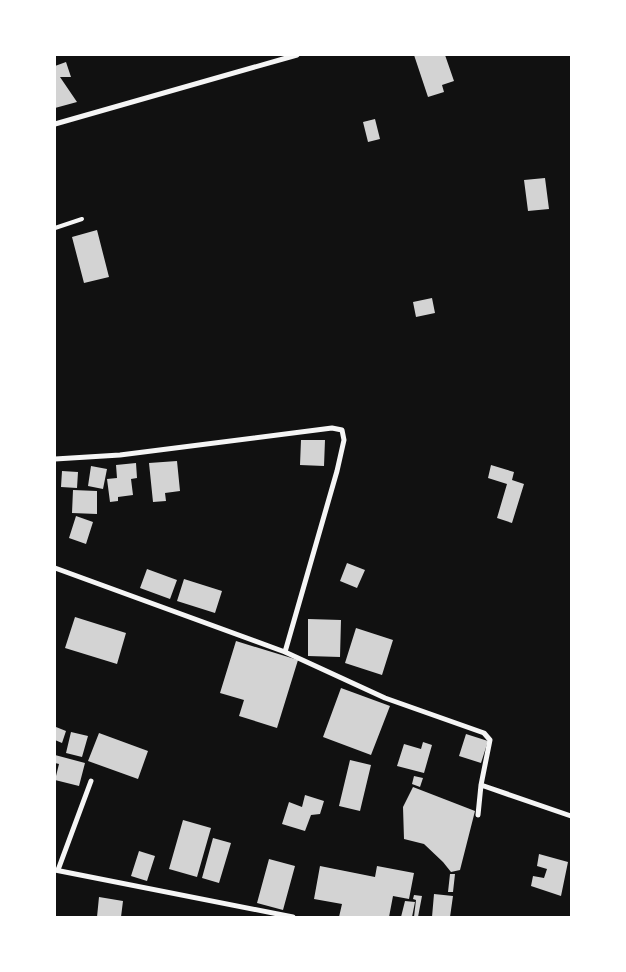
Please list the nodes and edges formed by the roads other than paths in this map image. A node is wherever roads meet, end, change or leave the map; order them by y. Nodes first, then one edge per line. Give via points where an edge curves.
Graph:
1 (297, 55) edge
2 (289, 56) edge
3 (55, 124) edge
4 (82, 219) dead end
5 (55, 228) edge
6 (55, 459) edge
7 (55, 568) edge
8 (285, 652) junction
9 (91, 781) dead end
10 (482, 785) junction
11 (478, 815) dead end
12 (571, 816) edge
13 (56, 870) edge
14 (293, 917) edge

1 - 2 street
2 - 3 street
4 - 5 lane
6 - 8 street via 120,455 332,428 342,430 344,440 337,471
7 - 8 street
8 - 10 street via 385,698 484,733 490,740
9 - 13 street
10 - 11 street
10 - 12 street
13 - 14 street

